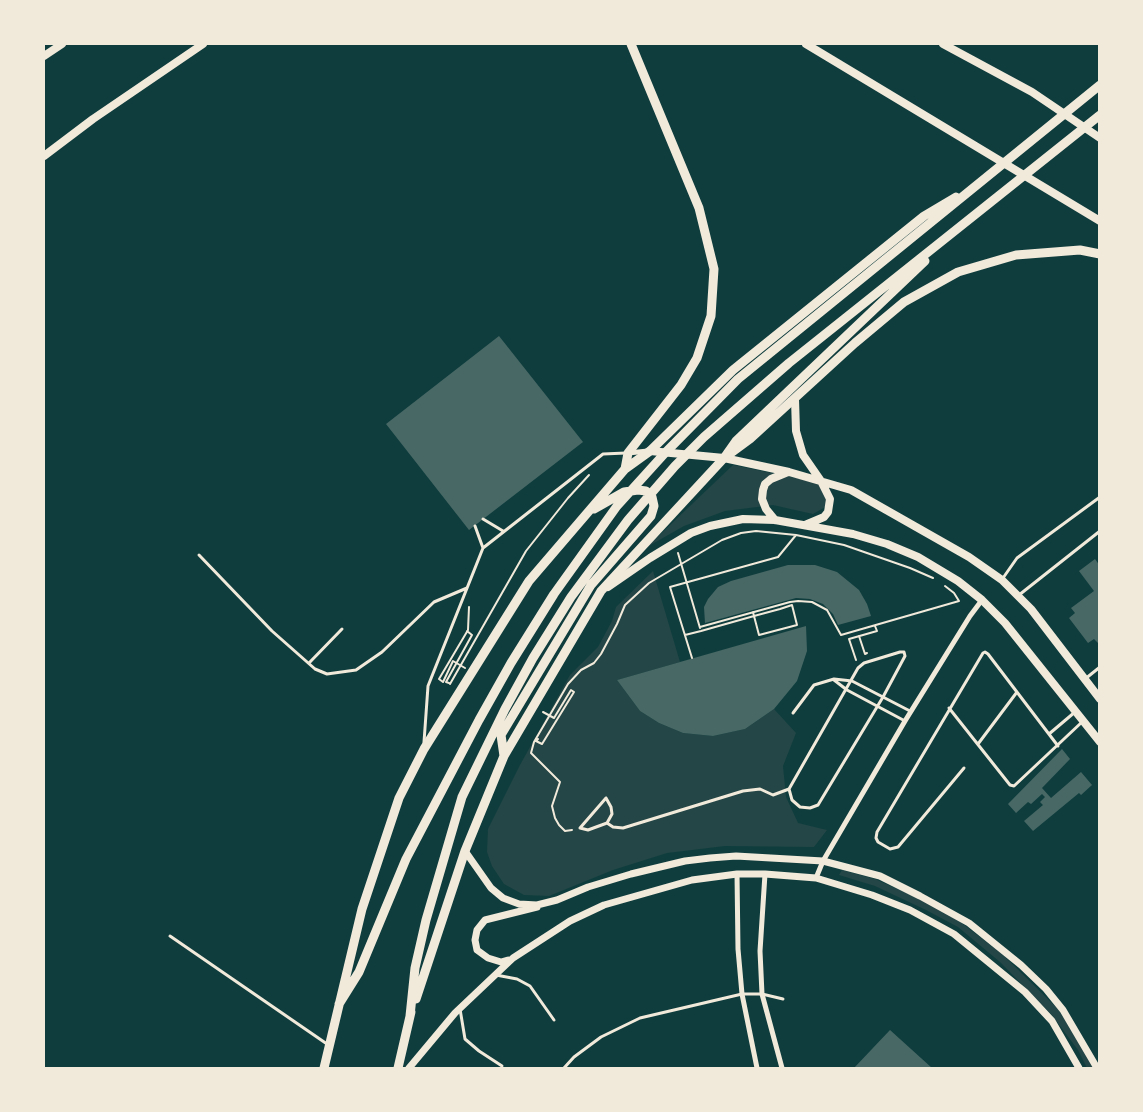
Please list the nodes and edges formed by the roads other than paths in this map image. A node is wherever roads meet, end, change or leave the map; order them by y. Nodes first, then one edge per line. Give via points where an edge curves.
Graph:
1 (62, 44) edge
2 (203, 44) edge
3 (631, 44) edge
4 (806, 44) edge
5 (944, 44) edge
6 (44, 56) edge
7 (1100, 85) edge
8 (1100, 115) edge
9 (1100, 138) edge
10 (44, 156) edge
11 (984, 180) junction
12 (1100, 221) edge
13 (954, 232) junction
14 (1100, 254) edge
15 (795, 399) junction
16 (650, 451) junction
17 (628, 453) junction
18 (724, 458) junction
19 (625, 469) junction
20 (789, 472) junction
21 (821, 481) junction
22 (1100, 497) edge
23 (586, 513) junction
24 (483, 519) dead end
25 (776, 520) junction
26 (475, 526) dead end
27 (804, 526) junction
28 (503, 531) junction
29 (1100, 531) edge
30 (483, 548) junction
31 (199, 555) dead end
32 (1002, 580) junction
33 (467, 588) junction
34 (601, 591) junction
35 (1018, 595) junction
36 (982, 600) junction
37 (342, 629) dead end
38 (309, 663) junction
39 (1100, 667) edge
40 (834, 679) junction
41 (1085, 679) junction
42 (852, 681) junction
43 (847, 690) junction
44 (1017, 692) junction
45 (883, 697) junction
46 (1100, 699) edge
47 (876, 706) junction
48 (949, 708) junction
49 (1076, 710) junction
50 (911, 712) junction
51 (793, 713) dead end
52 (1084, 721) junction
53 (905, 722) junction
54 (1049, 734) junction
55 (1100, 742) edge
56 (978, 744) junction
57 (1058, 746) junction
58 (424, 749) junction
59 (504, 756) junction
60 (964, 768) dead end
61 (789, 789) junction
62 (607, 823) junction
63 (465, 851) junction
64 (823, 861) junction
65 (737, 874) junction
66 (765, 874) junction
67 (816, 878) junction
68 (544, 904) junction
69 (170, 936) dead end
70 (513, 958) junction
71 (494, 975) junction
72 (742, 993) junction
73 (762, 994) junction
74 (783, 999) dead end
75 (339, 1004) junction
76 (460, 1008) junction
77 (410, 1016) junction
78 (554, 1020) dead end
79 (329, 1045) junction
80 (502, 1066) dead end
81 (324, 1068) edge
82 (398, 1068) edge
83 (409, 1068) edge
84 (564, 1068) edge
85 (757, 1068) edge
86 (782, 1068) edge
87 (1079, 1068) edge
88 (1097, 1068) edge

1 - 6 main road
2 - 10 main road
3 - 17 highway via 699,208 714,269 711,316 697,358
4 - 12 main road
5 - 9 main road via 1032,92
7 - 11 highway
8 - 13 highway
11 - 16 highway via 924,216 733,370
11 - 75 highway via 738,379 617,506 554,594 506,673 423,825 359,972
13 - 18 highway via 736,441
13 - 77 highway via 789,363 675,466 634,512 572,597 510,699 462,797 426,920
14 - 15 highway via 1080,250 1016,255 958,272 904,302
15 - 18 highway
15 - 21 main road via 796,431 803,455
16 - 17 street
16 - 18 main road
16 - 19 highway
17 - 19 highway
17 - 28 lane via 603,454
18 - 20 main road
18 - 34 highway
19 - 23 highway
20 - 21 main road
20 - 25 main road via 771,479 763,490 762,500
21 - 27 main road via 830,499 828,512
21 - 32 main road via 851,490
22 - 32 lane via 1017,558
23 - 58 highway via 529,581
23 - 59 highway via 624,492 638,490 652,497 654,506 651,516 591,585 501,735
24 - 28 lane
25 - 27 main road
25 - 34 main road via 733,520 691,533
26 - 30 lane
27 - 36 main road via 887,544 958,580
28 - 30 lane
29 - 35 lane
30 - 33 lane
31 - 38 lane via 272,631
32 - 35 main road
33 - 38 lane via 434,602 382,652 356,670 327,674
33 - 58 lane via 428,686
34 - 59 highway
35 - 41 main road
36 - 49 main road
36 - 50 street
37 - 38 lane
39 - 41 lane
40 - 42 lane
40 - 43 lane
40 - 51 lane via 813,685
41 - 46 main road
42 - 43 lane
42 - 45 lane
42 - 45 lane via 864,663 905,653
43 - 47 lane
43 - 61 lane
44 - 48 lane via 985,652
44 - 54 lane
44 - 56 lane
45 - 47 lane
45 - 50 lane
47 - 53 lane
47 - 61 lane via 818,805 800,807 792,800
48 - 56 lane
48 - 60 lane via 877,832 878,842 890,849 898,847
49 - 52 main road
49 - 54 lane
50 - 53 street
52 - 55 main road
52 - 57 lane
53 - 64 street
54 - 57 lane
56 - 57 lane via 1014,786
58 - 75 highway via 395,809 362,909
59 - 63 highway
61 - 62 lane via 773,795 760,789 743,791 623,828
62 - 62 lane via 612,814 606,798 580,828 588,830
63 - 68 street via 490,888 503,898 519,904
63 - 77 highway
64 - 67 street
64 - 68 street via 736,856 685,861 631,874
64 - 88 street via 880,876 969,923 997,944 1063,1010
65 - 66 street
65 - 70 street via 692,880 604,905 570,921
65 - 72 street
66 - 67 street
66 - 73 street via 760,951
67 - 87 street via 891,903 954,934 1025,992 1057,1029
68 - 70 street via 485,920 477,930 477,950 501,962
69 - 79 lane
70 - 71 street
71 - 76 street
71 - 78 lane via 530,986
72 - 73 lane
72 - 84 lane via 640,1018 601,1037
72 - 85 street
73 - 74 lane
73 - 86 street
75 - 79 highway
76 - 80 lane via 465,1038
76 - 83 street
77 - 82 highway
79 - 81 highway

